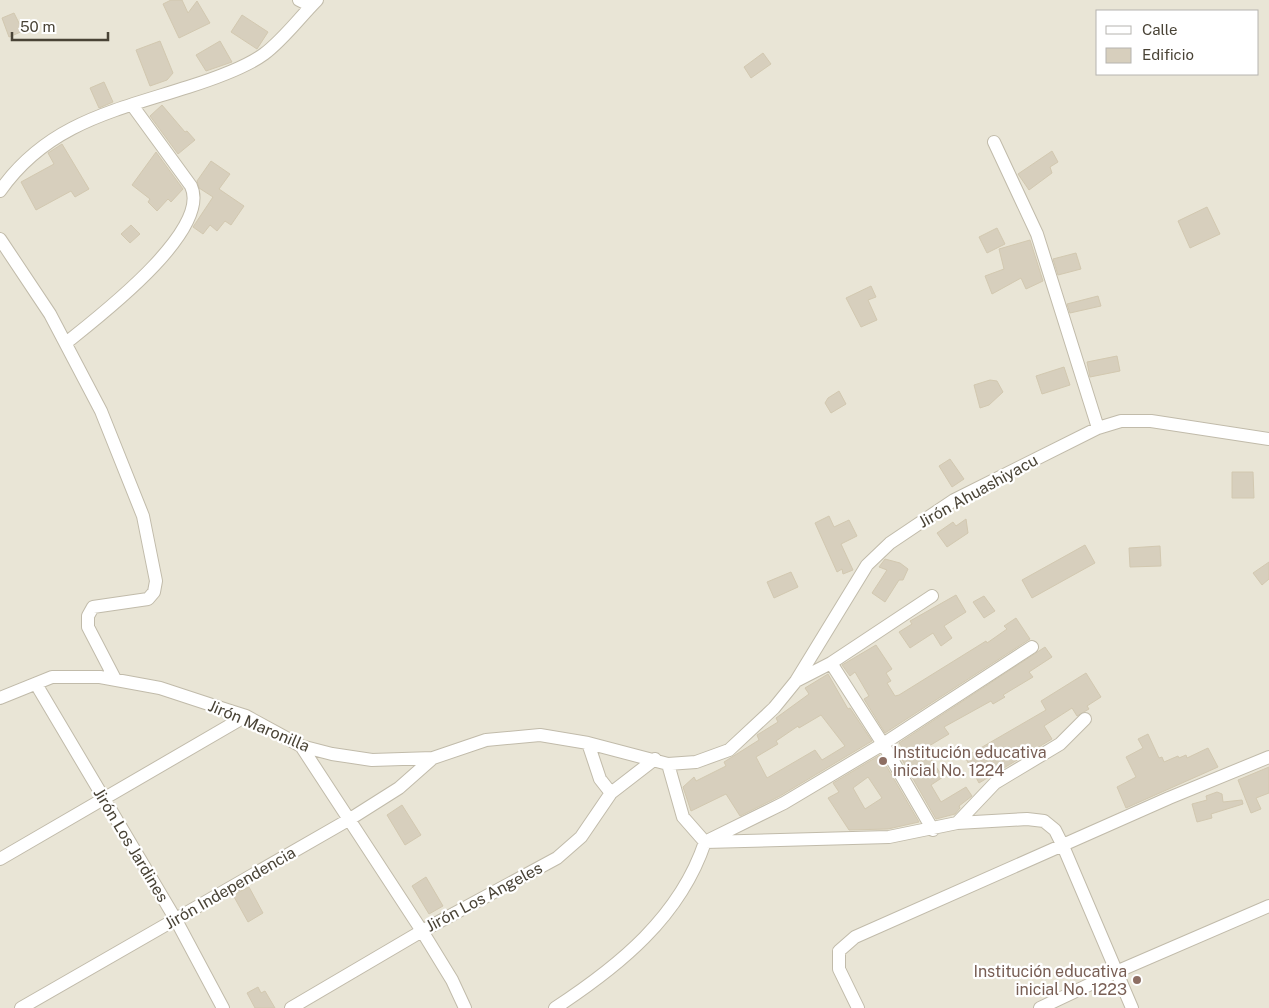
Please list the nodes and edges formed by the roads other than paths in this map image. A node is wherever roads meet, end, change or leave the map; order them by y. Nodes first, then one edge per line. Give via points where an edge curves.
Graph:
1 (299, 0) edge
2 (314, 3) edge
3 (132, 105) junction
4 (994, 142) dead end
5 (0, 191) edge
6 (0, 240) edge
7 (66, 343) junction
8 (1098, 428) junction
9 (1269, 439) edge
10 (932, 596) dead end
11 (1032, 647) dead end
12 (831, 663) junction
13 (115, 679) junction
14 (796, 681) junction
15 (36, 684) junction
16 (0, 698) edge
17 (246, 716) junction
18 (1085, 719) dead end
19 (588, 743) junction
20 (883, 744) junction
21 (301, 746) junction
22 (1269, 757) edge
23 (433, 758) junction
24 (655, 759) junction
25 (668, 764) junction
26 (611, 793) junction
27 (103, 798) junction
28 (350, 819) junction
29 (957, 823) junction
30 (933, 830) junction
31 (705, 842) junction
32 (1063, 846) junction
33 (0, 859) edge
34 (1269, 906) edge
35 (176, 920) junction
36 (422, 931) junction
37 (1116, 972) junction
38 (21, 1008) edge
39 (223, 1008) edge
40 (291, 1008) edge
41 (465, 1008) edge
42 (555, 1008) edge
43 (858, 1008) edge
44 (1040, 1008) edge
45 (1132, 1008) edge

1 - 2 street
2 - 3 street via 264,54 214,79
3 - 5 street via 60,133 30,155
3 - 7 street via 191,186 194,193 189,222 141,281
4 - 8 street via 1037,234
6 - 7 street
7 - 13 street via 101,411 143,516 156,581 154,592 148,599 93,607 88,616 88,627
8 - 9 street, Jirón Ahuashiyacu via 1121,421 1151,421
8 - 14 street, Jirón Ahuashiyacu via 954,500 890,543 867,566
10 - 12 street
11 - 20 street
12 - 14 street
12 - 20 street
13 - 15 street, Jirón Maronilla via 52,677
13 - 17 street, Jirón Maronilla via 160,688
14 - 25 street, Jirón Ahuashiyacu via 774,708 729,750 696,762
15 - 16 street, Jirón Maronilla
15 - 27 street, Jirón Los Jardines
17 - 21 street, Jirón Maronilla
17 - 27 street
18 - 29 street via 1060,744 995,784
19 - 23 street, Jirón Maronilla via 540,735 486,740
19 - 24 street, Jirón Maronilla
19 - 26 street via 600,779
20 - 30 street
20 - 31 street via 784,803
21 - 23 street, Jirón Maronilla via 372,760
21 - 28 street
22 - 32 street
23 - 28 street, Jirón Independencia via 399,788
24 - 25 street, Jirón Maronilla
24 - 26 street, Jirón Los Angeles
25 - 31 street via 683,817
26 - 36 street, Jirón Los Angeles via 582,837 557,858
27 - 33 street
27 - 35 street, Jirón Los Jardines
28 - 35 street, Jirón Independencia
28 - 36 street
29 - 30 street
29 - 32 street via 1044,821 1055,830
30 - 31 street via 889,837
31 - 42 street via 697,867 646,939 599,979
32 - 37 street
32 - 43 street via 855,938 839,951 839,969
34 - 37 street
35 - 38 street, Jirón Independencia
35 - 39 street, Jirón Los Jardines
36 - 40 street, Jirón Los Angeles
36 - 41 street
37 - 44 street
37 - 45 street

